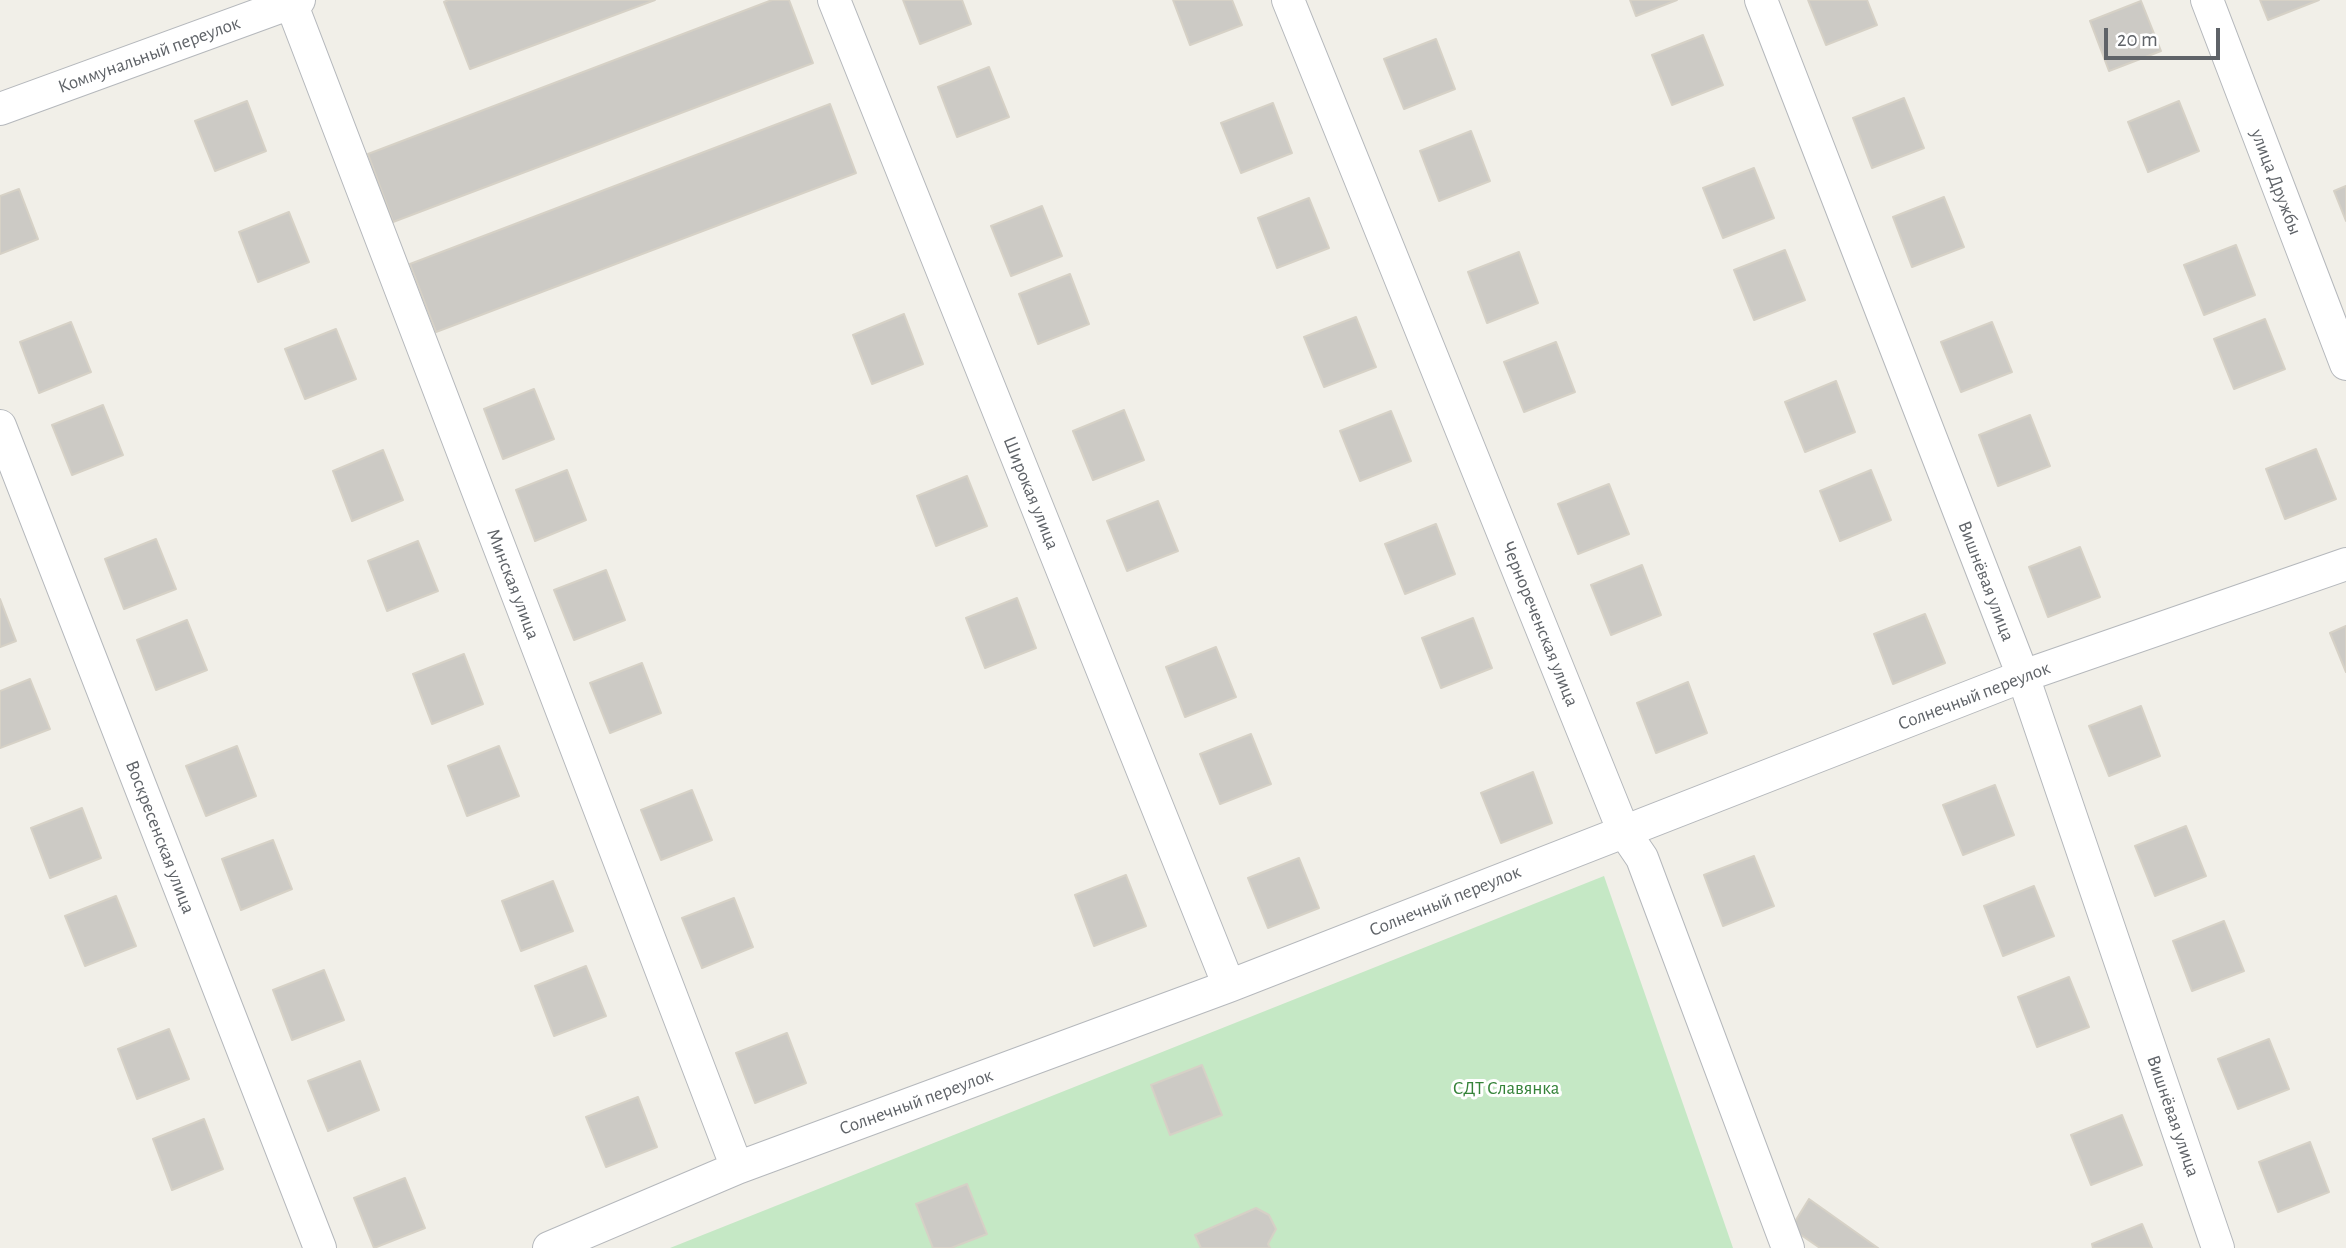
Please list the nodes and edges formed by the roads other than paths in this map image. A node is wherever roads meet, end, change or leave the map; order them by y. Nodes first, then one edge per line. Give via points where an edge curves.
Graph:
1 (834, 0) edge
2 (1288, 0) edge
3 (1761, 0) edge
4 (2207, 0) edge
5 (293, 1) edge
6 (0, 109) edge
7 (2346, 364) edge
8 (0, 426) edge
9 (2346, 564) edge
10 (2023, 676) junction
11 (1623, 830) junction
12 (1229, 986) junction
13 (737, 1168) junction
14 (320, 1248) edge
15 (549, 1248) edge
16 (1788, 1248) edge
17 (2218, 1248) edge

1 - 12 street, Широкая улица
2 - 11 street, Чернореченская улица
3 - 10 street, Вишнёвая улица
4 - 7 street, улица Дружбы
5 - 6 street, Коммунальный переулок
5 - 13 street, Минская улица
8 - 14 street, Воскресенская улица
9 - 10 street, Солнечный переулок
10 - 11 street, Солнечный переулок
10 - 17 street, Вишнёвая улица
11 - 12 street, Солнечный переулок
11 - 16 street, Чернореченская улица via 1642,858
12 - 13 street, Солнечный переулок
13 - 15 street, Солнечный переулок

